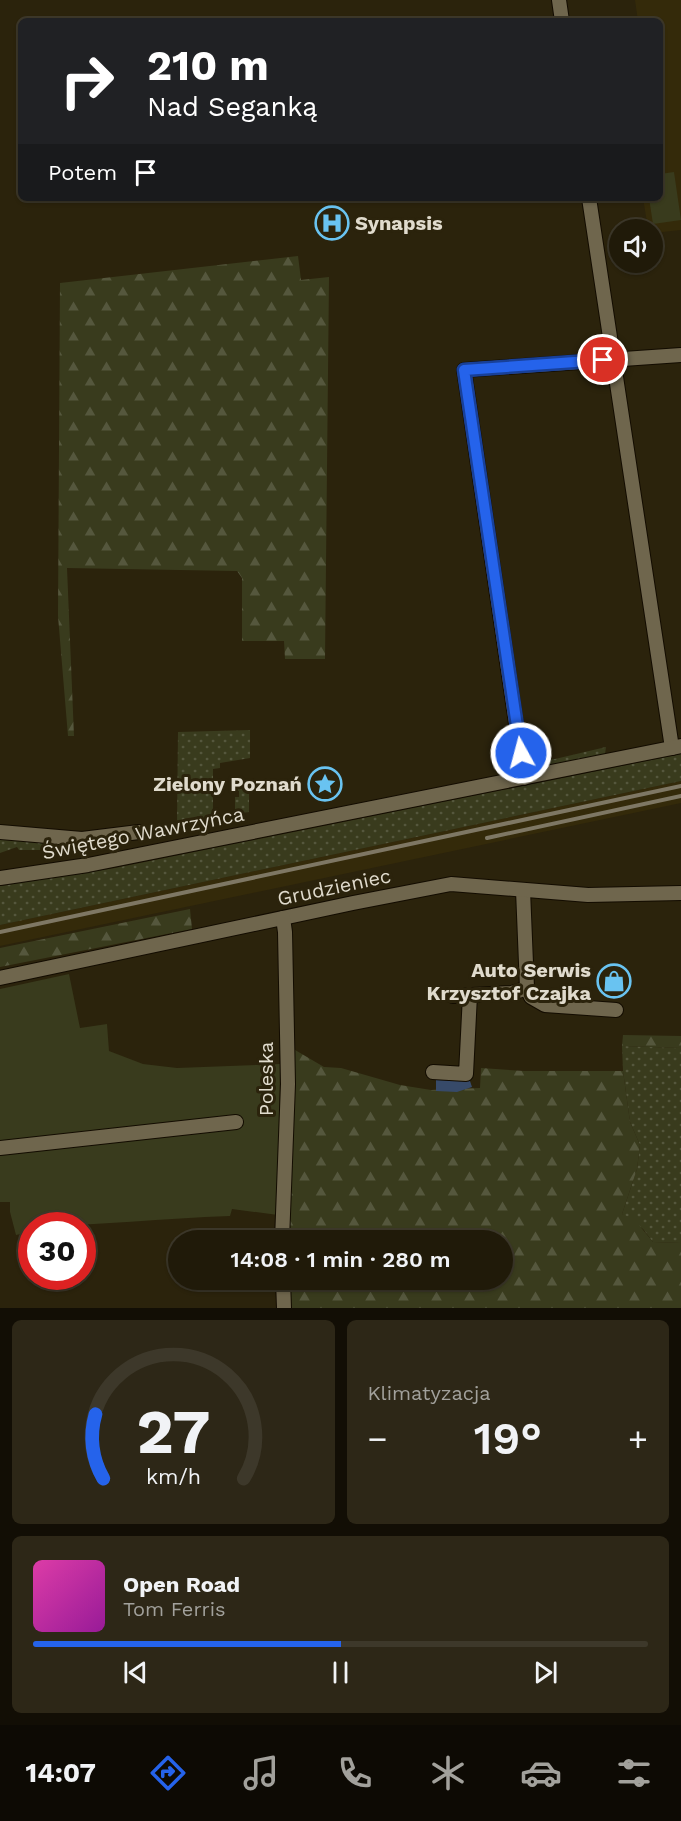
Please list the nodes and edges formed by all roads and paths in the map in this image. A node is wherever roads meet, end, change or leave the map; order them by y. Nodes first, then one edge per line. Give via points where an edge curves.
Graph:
1 (559, 0) edge
2 (562, 18) edge
3 (589, 201) edge
4 (681, 355) edge
5 (613, 359) junction
6 (677, 747) edge
7 (524, 778) junction
8 (0, 832) edge
9 (139, 832) dead end
10 (0, 878) edge
11 (523, 890) junction
12 (681, 893) edge
13 (283, 918) junction
14 (0, 978) edge
15 (527, 988) junction
16 (470, 995) junction
17 (453, 996) dead end
18 (616, 1010) dead end
19 (433, 1072) dead end
20 (236, 1122) dead end
21 (0, 1148) edge
22 (282, 1230) edge
23 (283, 1290) edge
24 (284, 1308) edge

1 - 2 street
3 - 5 street
4 - 5 street
5 - 6 street
5 - 7 street via 464,370
6 - 7 street, Świętego Wawrzyńca
7 - 10 street, Świętego Wawrzyńca via 88,865
8 - 9 street, Świętego Wawrzyńca via 82,839
11 - 12 street, Grudzieniec via 588,895
11 - 13 street, Grudzieniec via 451,885
11 - 15 street
13 - 14 street, Grudzieniec
13 - 22 street, Poleska via 288,1083
15 - 16 street via 512,993
15 - 18 street via 531,997 545,1005
16 - 17 street
16 - 19 street via 466,1074
20 - 21 street
23 - 24 street

